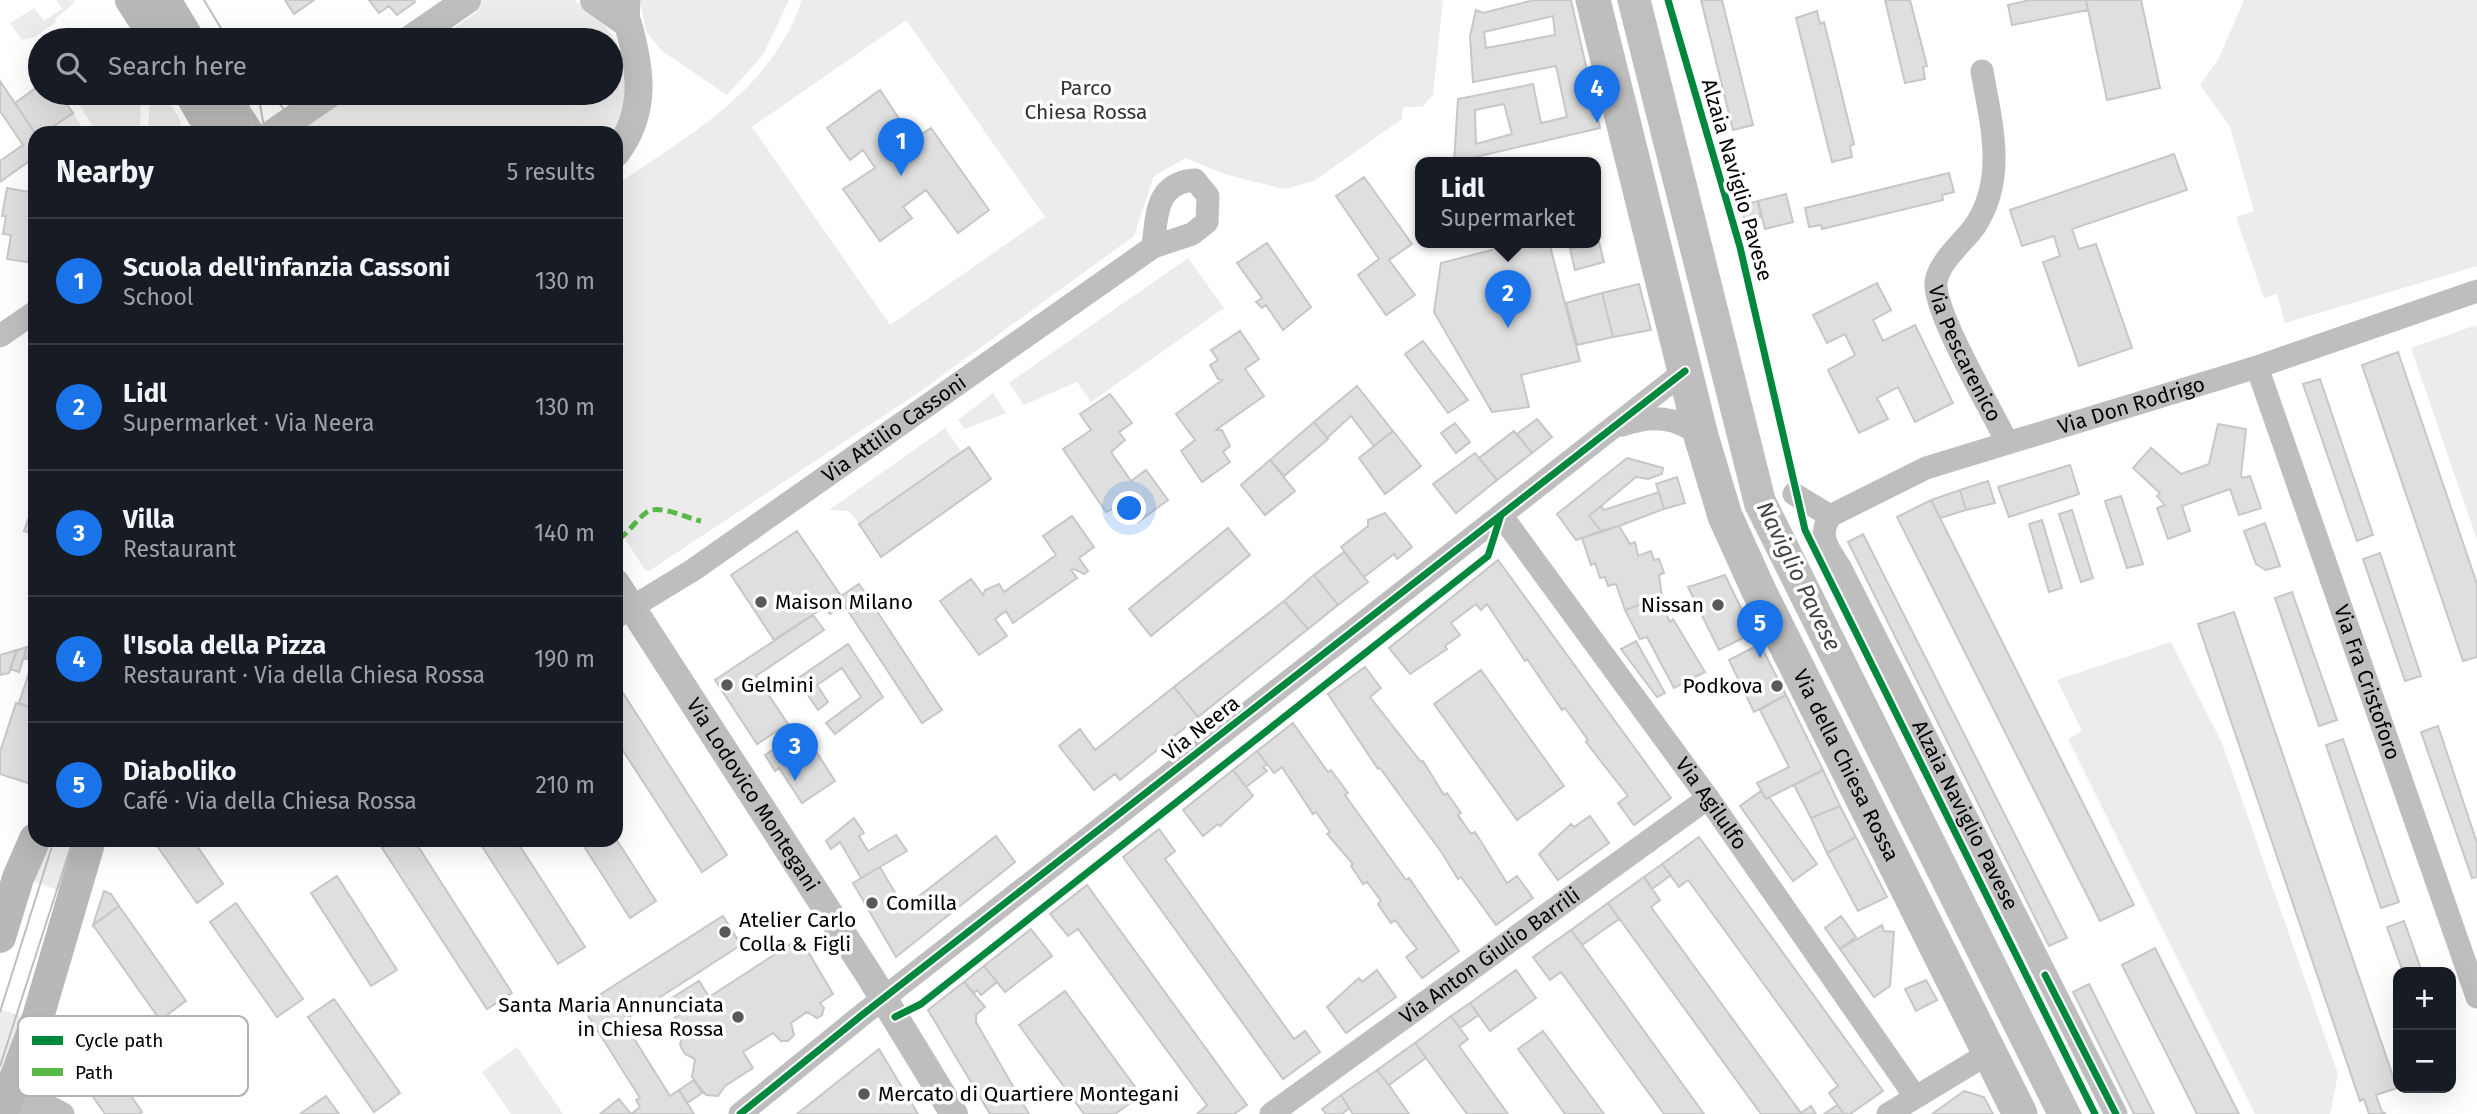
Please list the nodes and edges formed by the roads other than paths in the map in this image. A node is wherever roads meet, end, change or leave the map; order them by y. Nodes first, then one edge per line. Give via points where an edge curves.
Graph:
1 (131, 0) edge
2 (164, 0) edge
3 (467, 0) edge
4 (594, 0) edge
5 (1593, 0) edge
6 (628, 12) edge
7 (149, 28) edge
8 (182, 28) edge
9 (426, 28) edge
10 (1982, 71) dead end
11 (197, 105) edge
12 (230, 105) edge
13 (314, 105) edge
14 (209, 126) edge
15 (243, 126) edge
16 (283, 126) edge
17 (623, 144) edge
18 (1153, 247) dead end
19 (2477, 291) edge
20 (28, 317) edge
21 (0, 337) edge
22 (2257, 367) junction
23 (1685, 370) junction
24 (1612, 428) junction
25 (1701, 436) junction
26 (2007, 442) junction
27 (1794, 494) dead end
28 (1501, 515) junction
29 (1829, 516) junction
30 (624, 612) edge
31 (1708, 797) junction
32 (32, 847) edge
33 (88, 847) edge
34 (0, 937) edge
35 (2477, 997) edge
36 (884, 998) junction
37 (38, 1016) edge
38 (1989, 1053) junction
39 (18, 1074) edge
40 (1914, 1096) junction
41 (4, 1114) edge
42 (63, 1114) edge
43 (740, 1114) edge
44 (954, 1114) edge
45 (1272, 1114) edge
46 (1888, 1114) edge
47 (2020, 1114) edge
48 (2116, 1114) edge

1 - 7 main road
2 - 8 main road
3 - 9 street
4 - 6 street
5 - 23 main road, Via della Chiesa Rossa
6 - 17 street via 641,91
10 - 26 street, Via Pescarenico via 1995,145 1994,174 1977,223 1945,262 1936,284 1942,310
11 - 14 main road
12 - 15 main road
13 - 16 street
18 - 30 street, Via Attilio Cassoni via 704,562
19 - 22 street, Via Don Rodrigo
20 - 21 street
22 - 26 street, Via Don Rodrigo
22 - 35 street, Via Fra Cristoforo
23 - 24 street, Via Neera
23 - 25 main road, Via della Chiesa Rossa
24 - 25 street, Via Neera via 1641,418 1658,418 1680,422
24 - 28 street, Via Neera
25 - 38 main road, Via della Chiesa Rossa via 1740,553
26 - 29 street, Via Don Rodrigo via 1926,468
27 - 29 street
28 - 31 street, Via Agilulfo
28 - 36 street, Via Neera
29 - 48 street, Alzaia Naviglio Pavese via 1827,549
30 - 36 street, Via Lodovico Montegani
31 - 40 street, Via Agilulfo
31 - 45 street, Via Anton Giulio Barrili
32 - 34 main road
33 - 37 main road
36 - 43 street, Via Neera
36 - 44 street, Via Lodovico Montegani
38 - 40 street
38 - 47 main road, Via della Chiesa Rossa
39 - 41 main road
40 - 46 street
41 - 42 street via 37,1102

